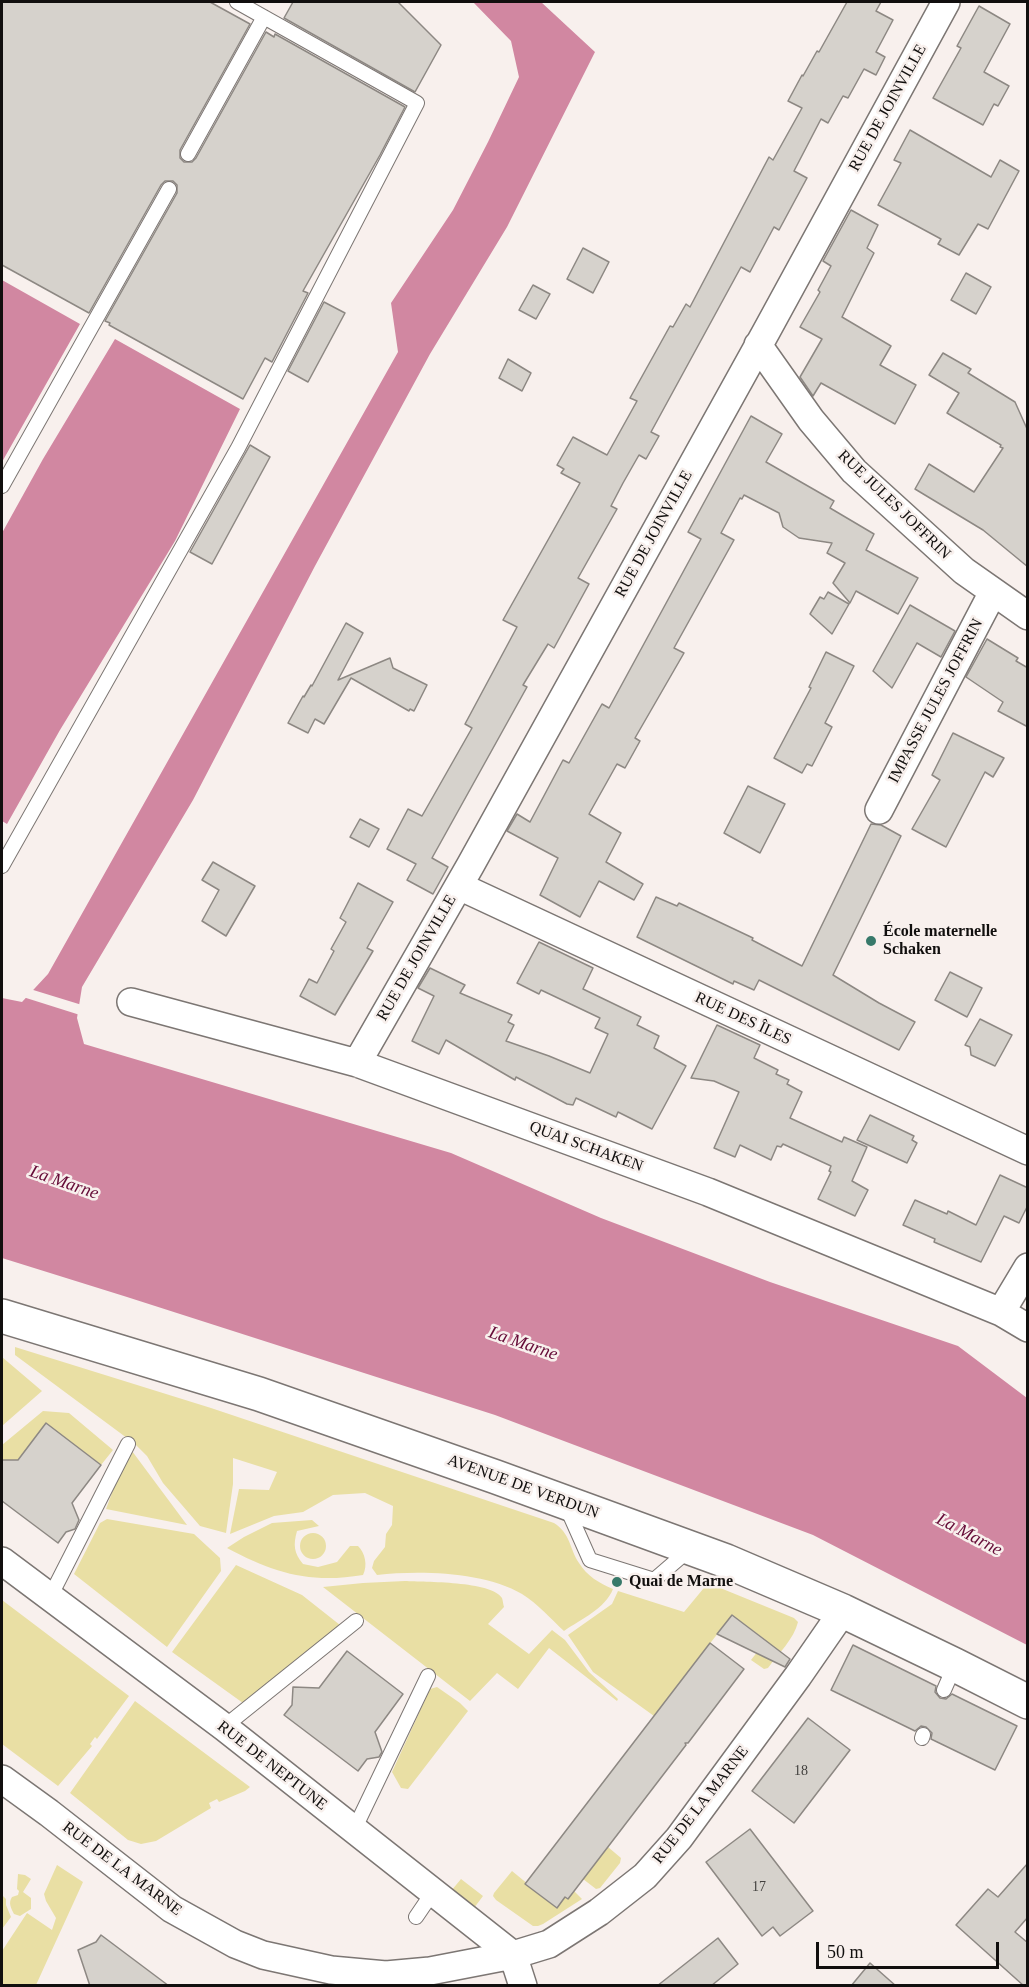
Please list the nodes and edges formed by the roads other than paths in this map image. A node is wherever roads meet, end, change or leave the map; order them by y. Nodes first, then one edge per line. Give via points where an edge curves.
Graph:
1 (237, 2) edge
2 (946, 2) edge
3 (264, 17) junction
4 (188, 154) dead end
5 (169, 189) dead end
6 (758, 345) junction
7 (2, 486) edge
8 (993, 592) junction
9 (1028, 616) edge
10 (879, 810) dead end
11 (2, 866) edge
12 (459, 886) junction
13 (131, 1002) dead end
14 (357, 1063) junction
15 (1028, 1151) edge
16 (1028, 1267) edge
17 (1001, 1312) junction
18 (2, 1316) edge
19 (1028, 1328) edge
20 (128, 1444) dead end
21 (564, 1502) junction
22 (691, 1548) junction
23 (2, 1562) edge
24 (50, 1597) junction
25 (843, 1611) junction
26 (356, 1621) dead end
27 (428, 1676) dead end
28 (1028, 1702) edge
29 (224, 1727) junction
30 (2, 1779) edge
31 (354, 1830) junction
32 (433, 1892) junction
33 (416, 1917) dead end
34 (513, 1954) junction
35 (523, 1986) edge

1 - 3 lane
2 - 6 street, RUE DE JOINVILLE
3 - 4 lane
3 - 11 lane via 417,104 238,448
5 - 7 lane
6 - 8 street, RUE JULES JOFFRIN via 811,420 854,471 964,571
6 - 12 street, RUE DE JOINVILLE
8 - 9 street, RUE JULES JOFFRIN
8 - 10 street, IMPASSE JULES JOFFRIN
12 - 14 street, RUE DE JOINVILLE
12 - 15 street, RUE DES ÎLES
13 - 14 street, QUAI SCHAKEN
14 - 17 street, QUAI SCHAKEN via 708,1192
16 - 17 street
17 - 19 street, QUAI SCHAKEN
18 - 21 street, AVENUE DE VERDUN via 259,1394
20 - 24 lane
21 - 22 street, AVENUE DE VERDUN
21 - 22 lane via 590,1560 654,1580
22 - 25 street, AVENUE DE VERDUN
23 - 24 street, RUE DE NEPTUNE
24 - 29 street, RUE DE NEPTUNE
25 - 28 street, AVENUE DE VERDUN via 950,1677
25 - 34 street, RUE DE LA MARNE via 679,1838 645,1876 549,1944
26 - 29 lane
27 - 31 lane
29 - 31 street, RUE DE NEPTUNE
30 - 34 street, RUE DE LA MARNE via 172,1909 263,1955 331,1970 386,1975 430,1971
31 - 32 street, RUE DE NEPTUNE
32 - 33 lane
32 - 34 street, RUE DE NEPTUNE
34 - 35 street

